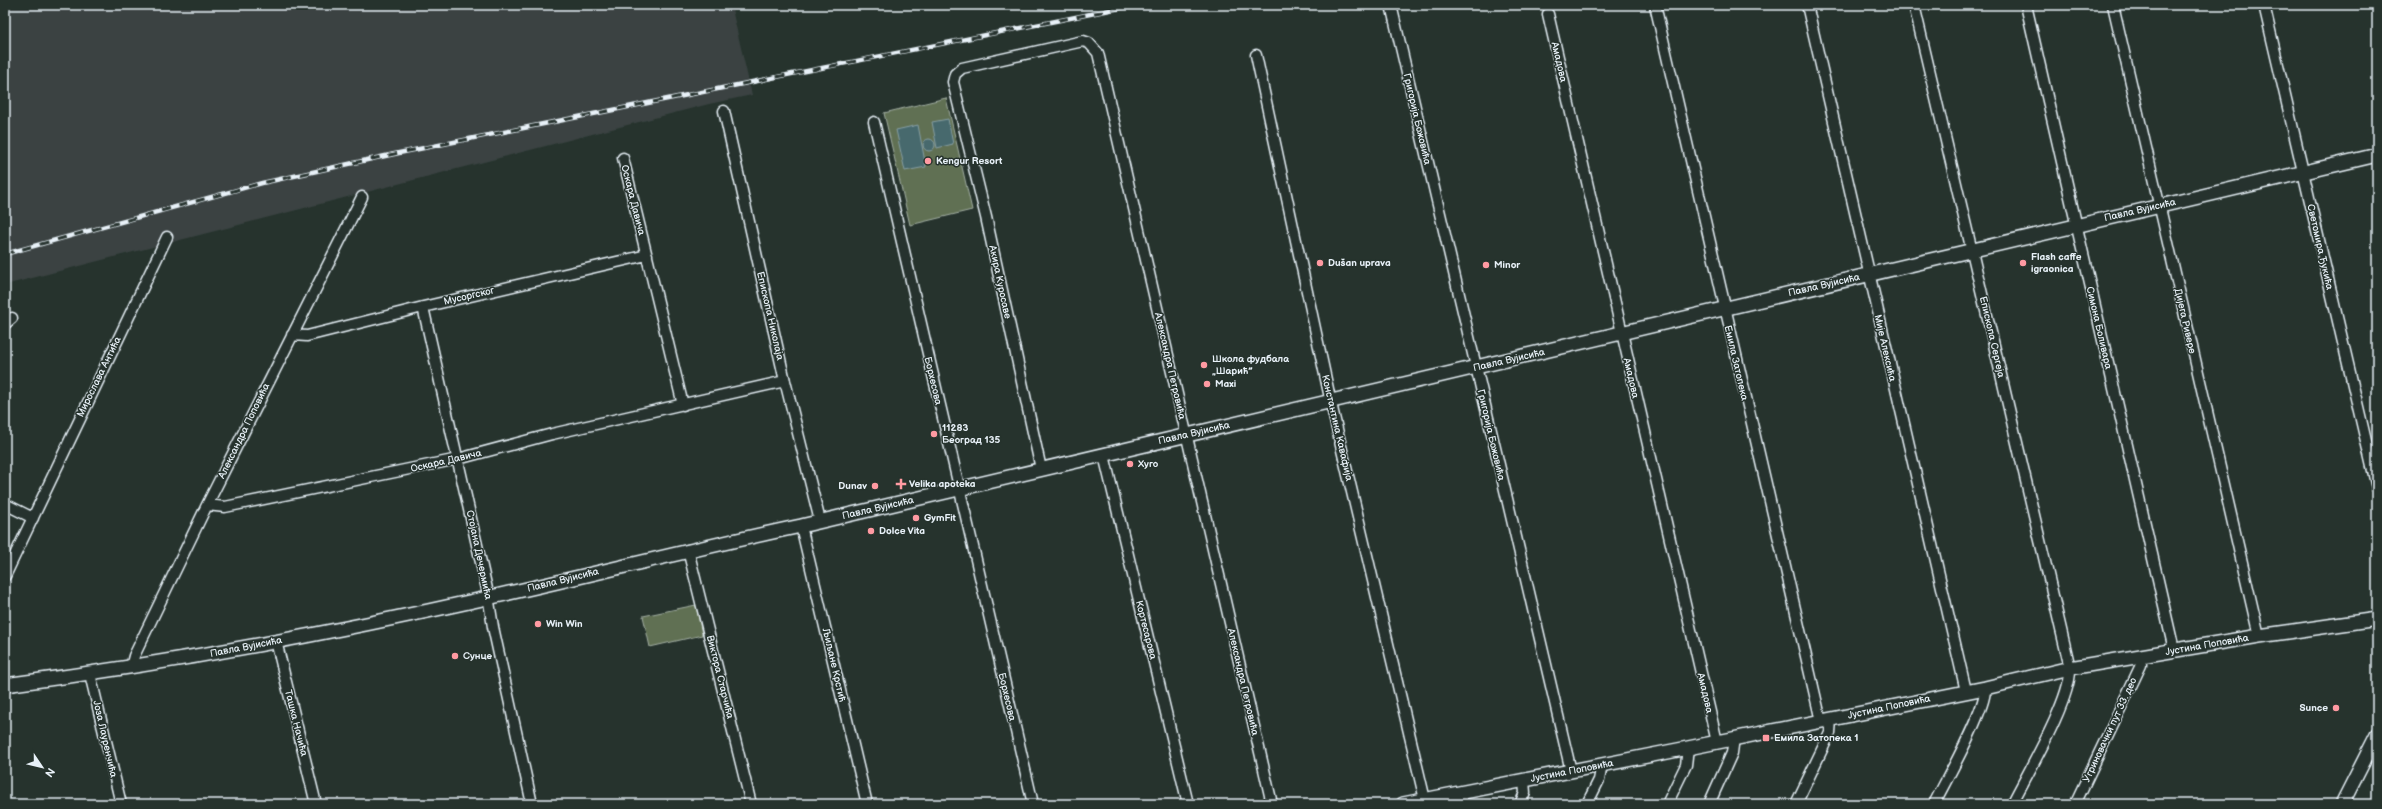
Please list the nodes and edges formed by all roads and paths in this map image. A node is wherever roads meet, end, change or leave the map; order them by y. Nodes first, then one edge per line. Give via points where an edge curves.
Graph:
1 (1391, 5) edge
2 (1655, 5) edge
3 (1806, 5) edge
4 (1914, 5) edge
5 (2026, 5) edge
6 (2113, 5) edge
7 (2264, 5) edge
8 (1548, 14) dead end
9 (1256, 55) dead end
10 (955, 96) joint
11 (724, 111) dead end
12 (874, 122) dead end
13 (2377, 155) edge
14 (623, 158) dead end
15 (2303, 173) junction
16 (362, 197) dead end
17 (2158, 206) junction
18 (2075, 226) junction
19 (167, 237) dead end
20 (1972, 250) junction
21 (647, 255) junction
22 (1868, 275) junction
23 (423, 307) junction
24 (1724, 309) junction
25 (1620, 333) junction
26 (292, 335) junction
27 (1475, 368) junction
28 (785, 382) junction
29 (1330, 401) junction
30 (683, 405) junction
31 (1186, 435) junction
32 (1104, 455) junction
33 (458, 459) junction
34 (1041, 469) junction
35 (2377, 488) edge
36 (958, 489) junction
37 (5, 504) edge
38 (207, 505) junction
39 (33, 518) junction
40 (820, 521) junction
41 (801, 526) junction
42 (688, 550) junction
43 (5, 576) edge
44 (488, 598) junction
45 (2377, 619) edge
46 (2259, 636) junction
47 (276, 641) junction
48 (2174, 650) junction
49 (2140, 655) junction
50 (131, 667) junction
51 (2070, 668) junction
52 (90, 674) junction
53 (5, 684) edge
54 (1984, 688) junction
55 (1966, 691) junction
56 (1826, 720) junction
57 (2377, 735) edge
58 (1734, 738) junction
59 (1717, 742) junction
60 (1688, 748) junction
61 (1602, 765) junction
62 (1571, 771) junction
63 (1524, 781) junction
64 (1462, 798) edge
65 (1426, 802) edge
66 (121, 804) edge
67 (316, 804) edge
68 (532, 804) edge
69 (751, 804) edge
70 (867, 804) edge
71 (1033, 804) edge
72 (1188, 804) edge
73 (1272, 804) edge
74 (1403, 804) edge
75 (1520, 804) edge
76 (1588, 804) edge
77 (1667, 804) edge
78 (1709, 804) edge
79 (1796, 804) edge
80 (1934, 804) edge
81 (2012, 804) edge
82 (2075, 804) edge
83 (2342, 804) edge

1 - 27 street, Григорија Божовића
2 - 24 street, Емила Затопека
3 - 22 street, Мије Алексића
4 - 20 street, Епископа Сергеја
5 - 18 street, Симона Боливара
6 - 17 street, Дијега Ривере
7 - 15 street, Светомира Ђукића
8 - 25 street, Амадова
9 - 29 street, Константина Кавафија
10 - 31 street, Александра Петровића via 953,82 955,74 962,68 1076,43 1089,43 1094,47
10 - 34 street, Акира Куросаве via 986,217
11 - 28 street, Епископа Николаја
12 - 36 street, Борхесова
13 - 15 street, Павла Вујисића
14 - 21 street, Оскара Давича
15 - 17 street, Павла Вујисића
15 - 35 street, Светомира Ђукића
16 - 26 street, Александра Поповића
17 - 18 street, Павла Вујисића
17 - 46 street, Дијега Ривере
18 - 20 street, Павла Вујисића
18 - 48 street, Симона Боливара
19 - 39 street, Мирослава Антића
20 - 22 street, Павла Вујисића
20 - 51 street, Епископа Сергеја
21 - 23 street, Мусоргског
21 - 30 street, Оскара Давича
22 - 24 street, Павла Вујисића
22 - 55 street, Мије Алексића
23 - 26 street, Мусоргског via 307,336
23 - 33 street, Стојана Дечермића
24 - 25 street, Павла Вујисића
24 - 56 street, Емила Затопека
25 - 27 street, Павла Вујисића
25 - 59 street, Амадова
26 - 38 street, Александра Поповића
27 - 29 street, Павла Вујисића
27 - 62 street, Григорија Божовића
28 - 30 street, Оскара Давича
28 - 40 street, Епископа Николаја
29 - 31 street, Павла Вујисића
29 - 65 street, Константина Кавафија
30 - 33 street, Оскара Давича via 552,434
31 - 32 street, Павла Вујисића
31 - 73 street, Александра Петровића
32 - 34 street, Павла Вујисића
32 - 72 street, Кортесарова
33 - 38 street, Оскара Давича via 225,507
33 - 44 street, Стојана Дечермића
34 - 36 street, Павла Вујисића
36 - 40 street, Павла Вујисића
36 - 71 street, Борхесова
37 - 39 street
38 - 50 street, Александра Поповића
39 - 43 street, Мирослава Антића
40 - 41 street, Павла Вујисића
41 - 42 street, Павла Вујисића
41 - 70 street, Љиљане Крстић
42 - 44 street, Павла Вујисића
42 - 69 street, Виктора Старчића
44 - 47 street, Павла Вујисића
44 - 68 street, Стојана Дечермића
45 - 46 street, Јустина Поповића
46 - 48 street, Јустина Поповића
47 - 50 street, Павла Вујисића
47 - 67 street, Ташка Начића
48 - 49 street, Јустина Поповића
49 - 51 street, Јустина Поповића
49 - 82 street, Угриновачки пут 33. део via 2139,670
50 - 52 street, Павла Вујисића
51 - 54 street, Јустина Поповића
51 - 81 street via 2065,696
52 - 53 street, Павла Вујисића
52 - 66 street, Јоза Лауренчића
54 - 55 street, Јустина Поповића
54 - 80 street via 1985,693 1976,718
55 - 56 street, Јустина Поповића
56 - 58 street, Јустина Поповића
56 - 79 street via 1830,733
57 - 83 street
58 - 59 street, Јустина Поповића
58 - 78 street via 1732,754
59 - 60 street, Јустина Поповића
60 - 61 street, Јустина Поповића
60 - 77 street via 1686,765
61 - 62 street, Јустина Поповића
61 - 76 street via 1599,780
62 - 63 street, Јустина Поповића
63 - 64 street, Јустина Поповића
63 - 75 street via 1525,793
64 - 65 street, Јустина Поповића
65 - 74 street, Јустина Поповића

